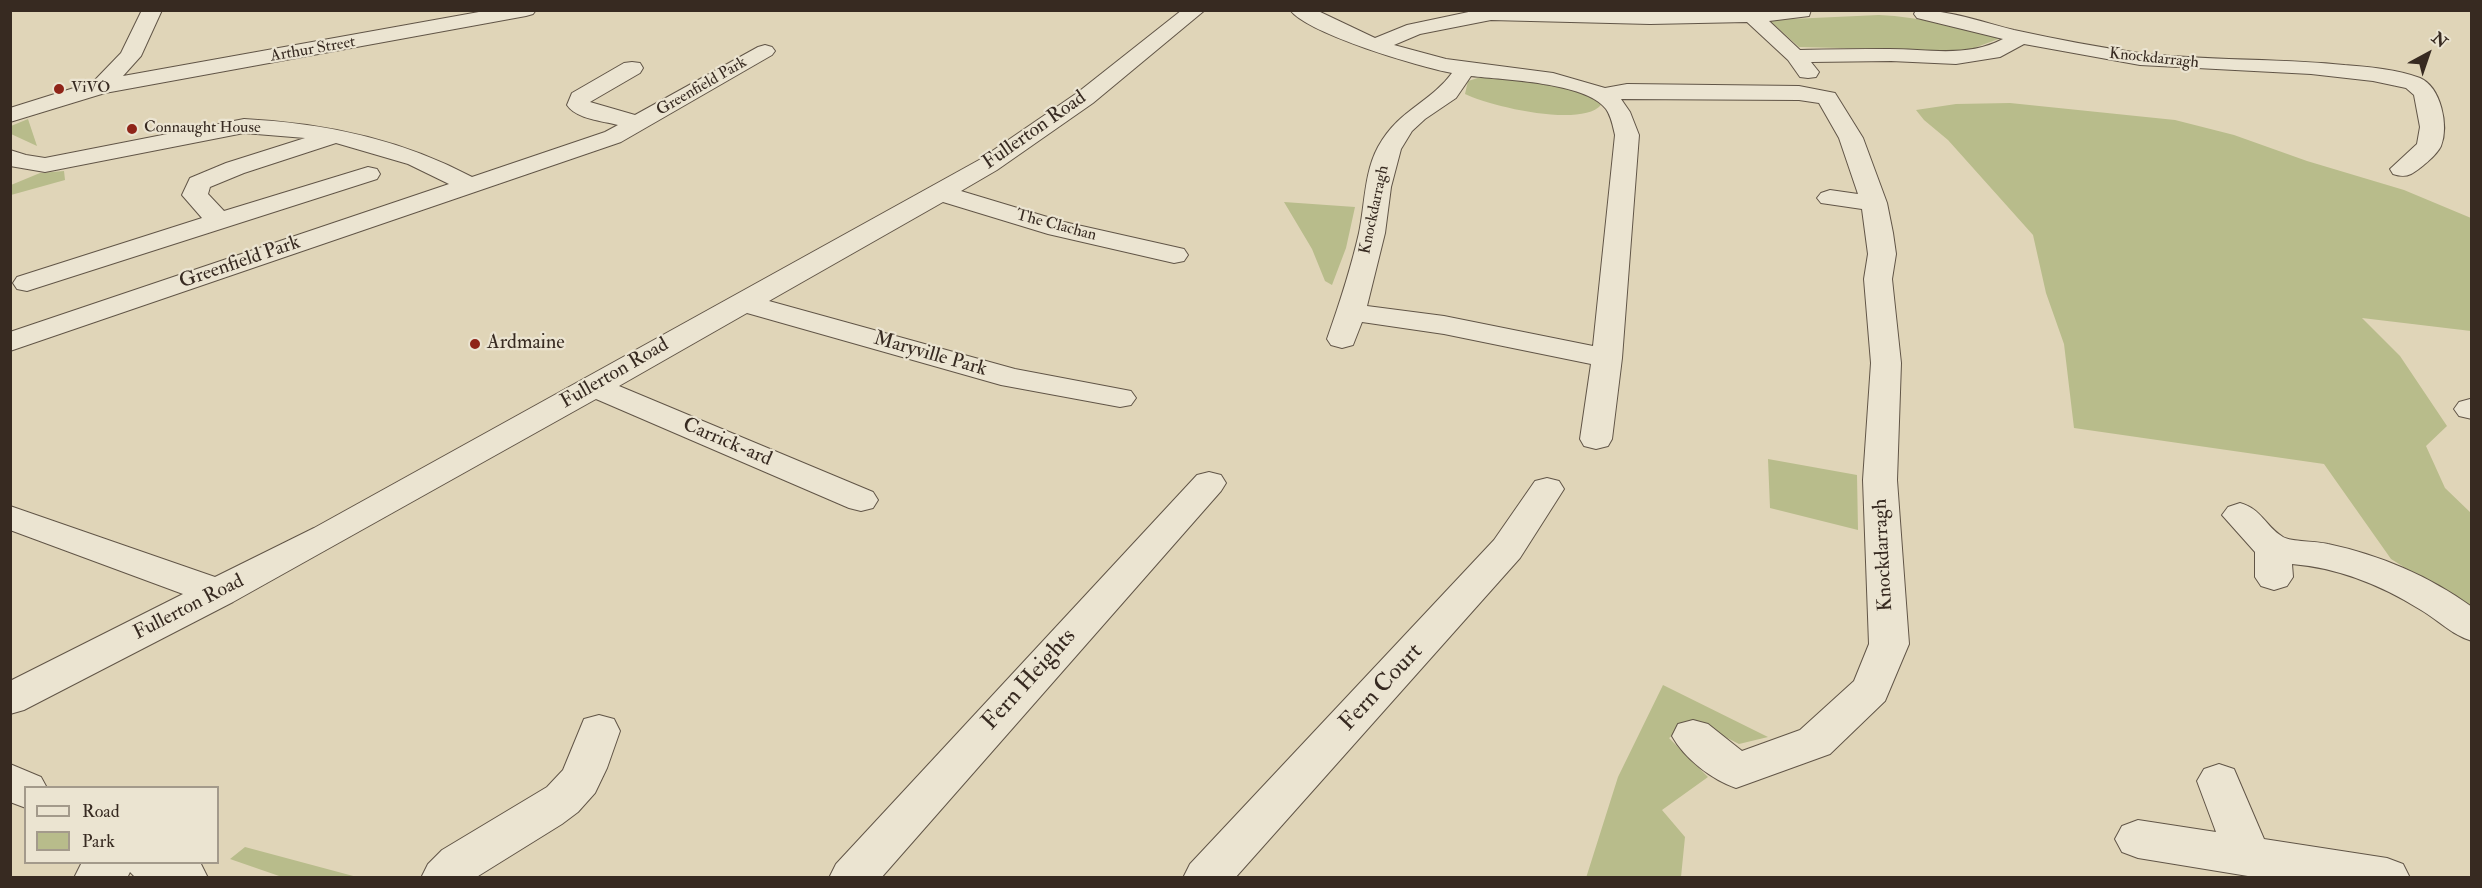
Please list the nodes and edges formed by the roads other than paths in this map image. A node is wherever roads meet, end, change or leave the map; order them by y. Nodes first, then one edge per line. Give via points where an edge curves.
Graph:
1 (152, 10) edge
2 (526, 10) edge
3 (1195, 10) edge
4 (1300, 10) edge
5 (1802, 12) dead end
6 (1924, 14) dead end
7 (1752, 16) junction
8 (2024, 38) junction
9 (1376, 45) junction
10 (765, 51) dead end
11 (1795, 56) junction
12 (632, 68) dead end
13 (1466, 68) junction
14 (100, 87) junction
15 (1603, 95) junction
16 (1827, 98) junction
17 (14, 112) edge
18 (639, 123) junction
19 (337, 135) junction
20 (10, 157) edge
21 (2402, 169) dead end
22 (368, 174) dead end
23 (469, 184) junction
24 (940, 193) junction
25 (1830, 198) dead end
26 (1874, 203) junction
27 (219, 220) junction
28 (1174, 255) dead end
29 (27, 283) dead end
30 (742, 303) junction
31 (10, 342) edge
32 (1607, 358) junction
33 (593, 387) junction
34 (1120, 398) dead end
35 (1596, 439) dead end
36 (1209, 483) dead end
37 (1547, 489) dead end
38 (861, 500) dead end
39 (2240, 515) dead end
40 (10, 517) edge
41 (219, 593) junction
42 (2472, 627) edge
43 (10, 699) edge
44 (599, 731) dead end
45 (1693, 736) dead end
46 (10, 781) edge
47 (2219, 781) dead end
48 (24, 789) edge
49 (2138, 839) dead end
50 (2247, 855) junction
51 (110, 864) edge
52 (153, 864) edge
53 (97, 878) edge
54 (185, 878) edge
55 (444, 878) edge
56 (852, 878) edge
57 (1206, 878) edge
58 (2387, 878) edge

1 - 14 street via 130,56
2 - 14 street, Arthur Street
3 - 24 street, Fullerton Road via 1085,98
4 - 9 street via 1338,31
5 - 7 street
6 - 8 street, Knockdarragh
7 - 9 street via 1491,14 1414,29
7 - 11 street, Knockdarragh
8 - 11 street via 1993,53 1956,58
8 - 21 street, Knockdarragh via 2140,59 2311,68 2373,74 2413,83 2425,92 2432,127 2429,146
9 - 13 street
10 - 18 street, Greenfield Park
11 - 16 street, Knockdarragh
12 - 18 street, Greenfield Park via 580,98 578,105
13 - 15 street via 1525,74
13 - 32 street, Knockdarragh via 1448,93 1403,127 1389,149 1347,326 1444,325
14 - 17 street, Arthur Street
15 - 16 street via 1639,91 1799,93
15 - 32 street via 1619,108 1627,135
16 - 26 street, Knockdarragh via 1851,138
18 - 23 street, Greenfield Park via 603,140
19 - 20 street via 244,126 45,165
19 - 23 street via 394,150
19 - 27 street via 200,183 195,195
22 - 27 street
23 - 31 street, Greenfield Park
24 - 28 street, The Clachan via 1057,228
24 - 30 street, Fullerton Road
25 - 26 street
26 - 45 street, Knockdarragh via 1882,254 1878,279 1886,363 1880,480 1889,644 1871,690 1815,742 1736,771
27 - 29 street
30 - 33 street, Fullerton Road
30 - 34 street, Maryville Park via 1012,378
32 - 35 street
33 - 38 street, Carrick-ard
33 - 41 street, Fullerton Road
36 - 56 street, Fern Heights
37 - 57 street, Fern Court via 1507,549
39 - 42 street via 2274,563 2327,556 2390,576 2444,604
40 - 41 street
41 - 43 street, Fullerton Road
44 - 55 street via 577,785 547,810 499,836
46 - 48 street
47 - 50 street
49 - 50 street
50 - 58 street
51 - 53 street
52 - 54 street

